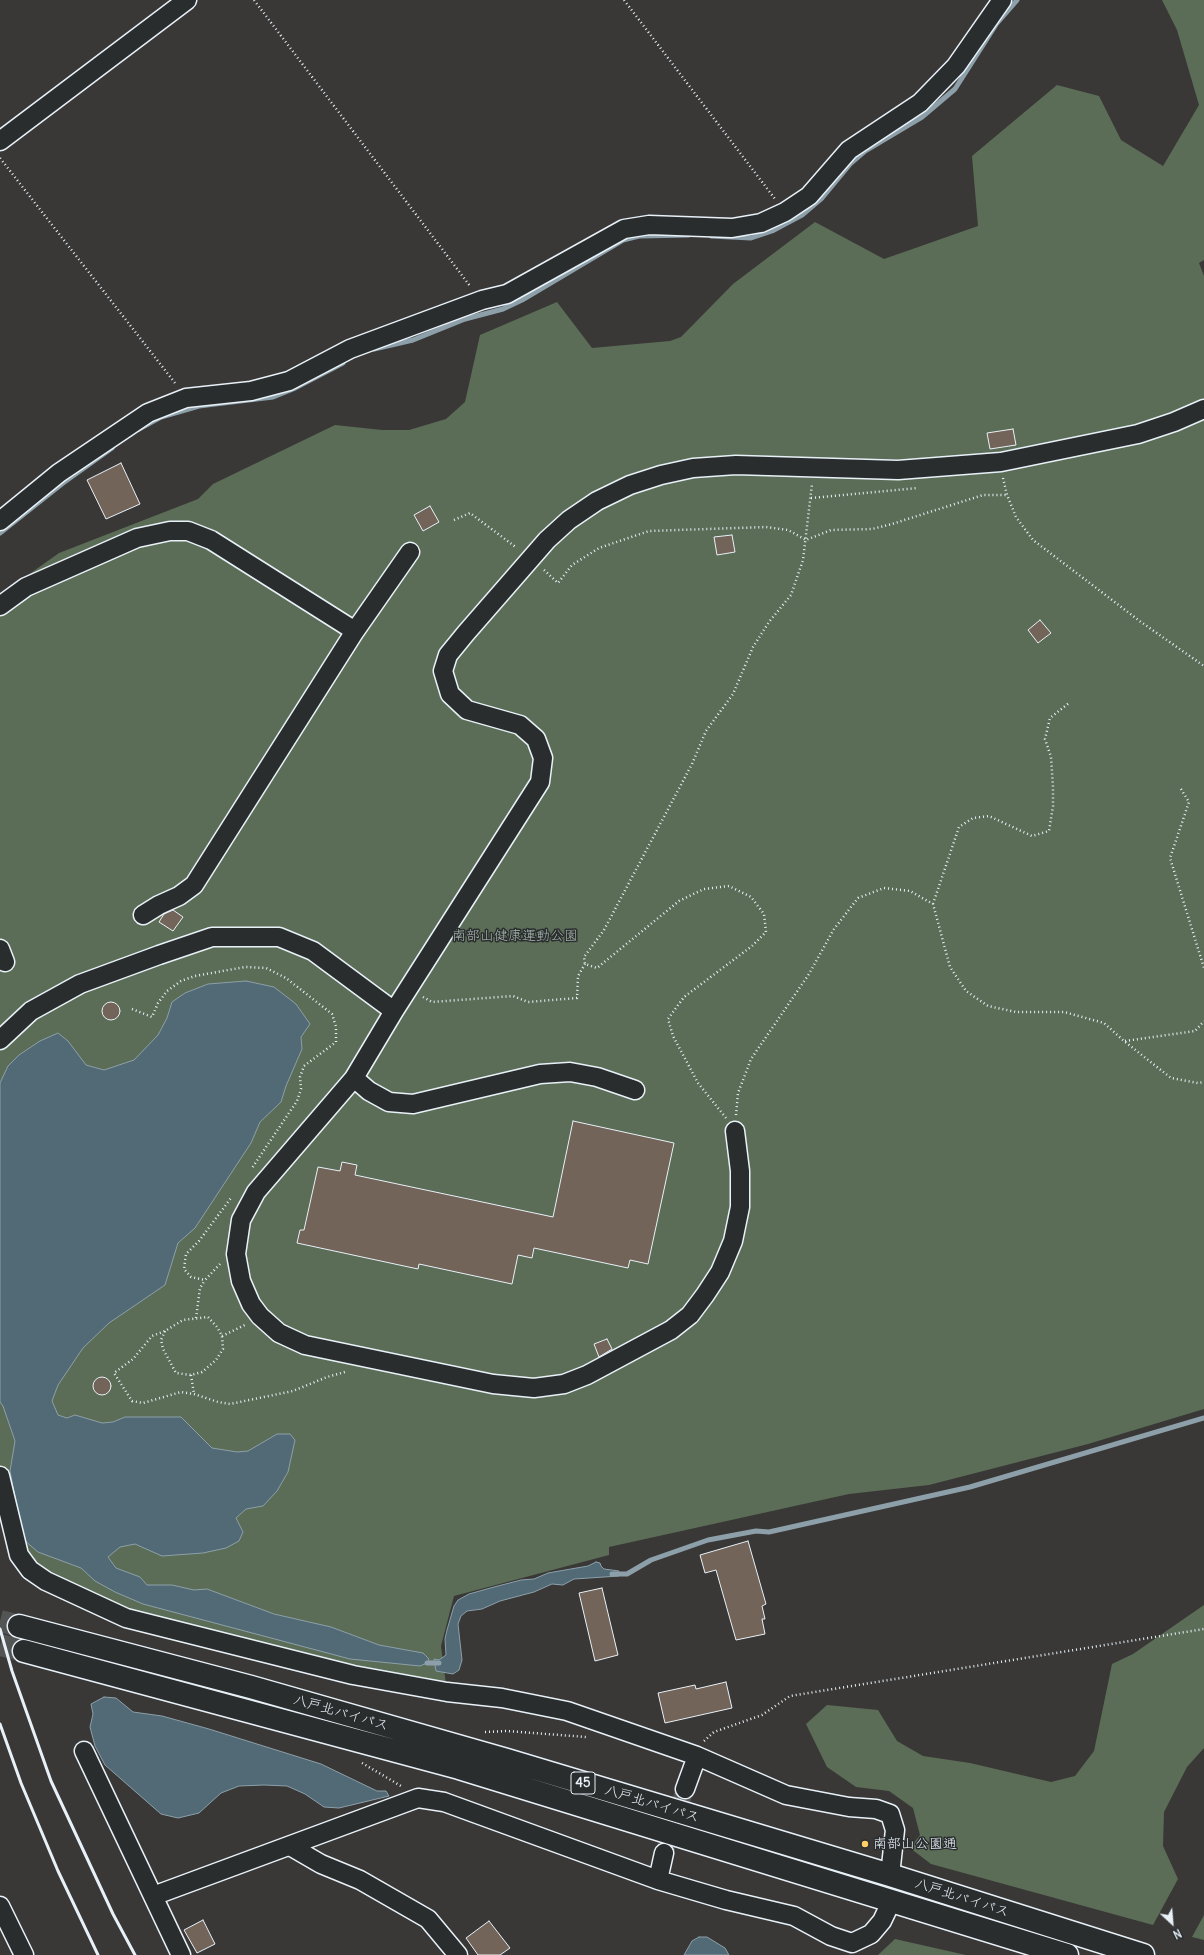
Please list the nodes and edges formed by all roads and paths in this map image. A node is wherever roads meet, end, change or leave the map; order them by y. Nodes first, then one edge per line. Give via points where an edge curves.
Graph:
1 (187, 0) edge
2 (254, 0) edge
3 (624, 0) edge
4 (1002, 0) edge
5 (0, 141) edge
6 (0, 158) edge
7 (785, 212) junction
8 (482, 300) junction
9 (186, 398) junction
10 (1204, 409) edge
11 (1001, 462) junction
12 (814, 468) junction
13 (996, 480) dead end
14 (1004, 480) junction
15 (919, 488) dead end
16 (1007, 495) junction
17 (811, 498) junction
18 (454, 520) dead end
19 (0, 522) edge
20 (806, 540) junction
21 (410, 552) dead end
22 (531, 558) junction
23 (0, 606) edge
24 (355, 631) junction
25 (1204, 666) edge
26 (1069, 703) dead end
27 (1181, 789) dead end
28 (933, 904) junction
29 (143, 915) dead end
30 (585, 964) junction
31 (1204, 968) edge
32 (408, 989) junction
33 (132, 1009) dead end
34 (394, 1011) junction
35 (1204, 1021) edge
36 (0, 1040) edge
37 (1124, 1041) junction
38 (354, 1078) junction
39 (1204, 1082) edge
40 (635, 1090) dead end
41 (735, 1131) junction
42 (251, 1169) dead end
43 (234, 1194) dead end
44 (236, 1254) junction
45 (205, 1280) junction
46 (260, 1316) junction
47 (196, 1318) junction
48 (165, 1331) junction
49 (222, 1336) junction
50 (347, 1372) dead end
51 (191, 1375) junction
52 (194, 1394) junction
53 (0, 1476) edge
54 (19, 1626) tunnel mouth
55 (1204, 1629) edge
56 (24, 1650) tunnel mouth
57 (479, 1732) dead end
58 (591, 1738) dead end
59 (84, 1751) dead end
60 (697, 1756) junction
61 (357, 1759) dead end
62 (685, 1789) tunnel mouth
63 (418, 1798) junction
64 (290, 1846) junction
65 (664, 1853) tunnel mouth
66 (890, 1875) junction
67 (658, 1880) junction
68 (153, 1896) junction
69 (892, 1900) junction
70 (0, 1906) edge
71 (24, 1955) edge
72 (181, 1955) edge
73 (458, 1955) edge
74 (1067, 1955) edge
75 (1143, 1955) edge

1 - 5 street
2 - 8 path
3 - 7 path
4 - 7 street via 956,66 920,103 849,150 809,196
6 - 9 path
7 - 8 street via 761,223 732,228 649,225 624,229 506,294
8 - 9 street via 350,349 289,380 251,390
9 - 19 street via 148,413 59,473
10 - 11 street via 1138,434
11 - 12 street via 898,470
11 - 14 path
12 - 17 path
12 - 22 street via 736,465 693,468 661,475 630,485 597,501 569,520
13 - 14 path
14 - 16 path
15 - 17 path
16 - 20 path via 983,495 892,524 872,529 831,530
16 - 25 path via 1016,517 1032,540
17 - 20 path
18 - 22 path via 470,513
20 - 22 path via 788,530 766,527 649,531 599,548 572,565 558,583
20 - 30 path via 803,560 791,595 769,622 754,647 733,694 706,731 692,764 607,923 584,957
21 - 24 street
22 - 32 street via 448,655 443,671 450,694 467,710 520,725 536,738 543,758 540,782
23 - 24 street via 26,587 137,538 170,531 188,531 211,540
24 - 29 street via 194,885
26 - 28 path via 1050,718 1045,738 1052,757 1053,806 1049,831 1032,836 989,816 973,818 959,827
27 - 31 path via 1188,802 1170,858
28 - 37 path via 950,967 966,991 988,1006 1016,1012 1064,1012 1104,1023
28 - 41 path via 910,891 884,888 858,898 834,929 809,974 751,1059 738,1093
30 - 32 path via 578,976 577,998 528,1002 513,996 432,1002
30 - 41 path via 597,968 679,901 704,890 729,886 751,898 764,914 766,932 752,946 684,997 668,1019 673,1036 698,1084
32 - 34 street
33 - 42 path via 152,1017 167,991 181,981 201,974 245,967 266,968 286,978 332,1014 336,1027 336,1042 304,1066 300,1077 298,1101
34 - 36 street via 313,951 279,937 212,937 80,984 31,1011
34 - 38 street
35 - 37 path via 1195,1031
37 - 39 path via 1171,1078
38 - 40 street via 369,1091 390,1102 413,1104 540,1074 570,1072 597,1077
38 - 44 street via 256,1192 241,1220
41 - 46 street via 740,1171 740,1207 733,1241 720,1272 690,1315 671,1330 570,1382 534,1388 493,1384 305,1345 278,1332
43 - 45 path via 213,1224 186,1254 184,1269 191,1277
44 - 45 path via 224,1260
44 - 46 street via 241,1281
45 - 47 path via 200,1288
46 - 49 path
47 - 48 path via 183,1320
47 - 49 path via 208,1317 218,1327
48 - 51 path via 161,1340 168,1361 176,1372
48 - 52 path via 152,1336 133,1359 114,1373 132,1401 143,1403 181,1392
49 - 51 path via 223,1349 216,1360 202,1372
50 - 52 path via 293,1391 230,1404
51 - 52 path
53 - 60 street via 19,1555 30,1570 46,1581 126,1618 353,1675 447,1692 502,1698 567,1711
54 - 66 highway, 八戸北バイパス / 45 via 251,1687
55 - 60 path via 790,1696 762,1715 714,1732 704,1740
56 - 69 highway, 八戸北バイパス / 45 via 459,1768
57 - 58 path via 507,1731
59 - 68 street
60 - 62 street
60 - 66 street via 786,1795 849,1807 876,1809 890,1814 895,1830
61 - 63 path
63 - 64 street
63 - 67 street via 444,1802
64 - 68 street
64 - 73 street via 321,1864 360,1880 428,1919
65 - 67 street
66 - 75 highway, 八戸北バイパス / 45
67 - 69 street via 794,1916 831,1936 852,1943 871,1934 882,1921
68 - 72 street
69 - 74 highway, 八戸北バイパス / 45
70 - 71 street

